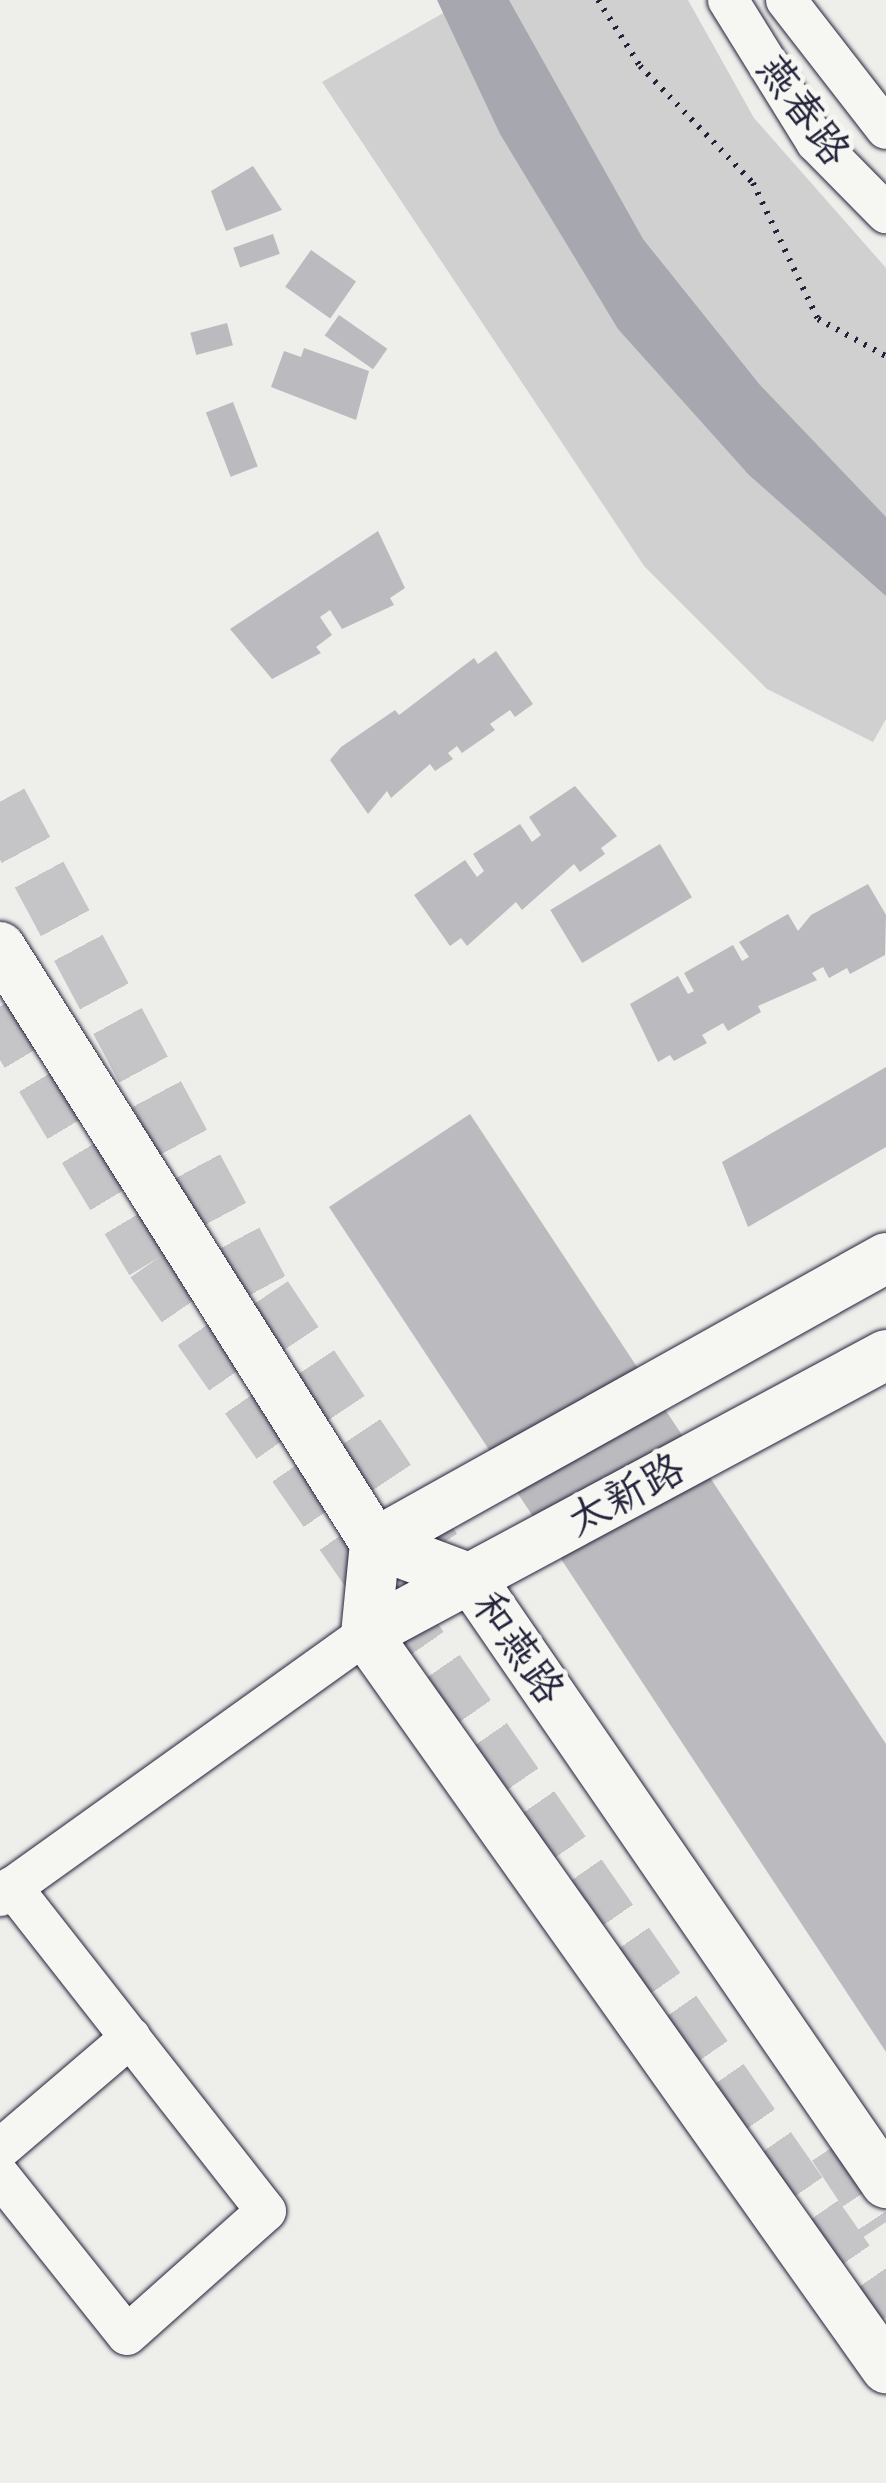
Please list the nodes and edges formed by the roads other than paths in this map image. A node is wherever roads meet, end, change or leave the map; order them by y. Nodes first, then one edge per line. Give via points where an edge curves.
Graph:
1 (728, 0) edge
2 (786, 0) edge
3 (886, 129) edge
4 (886, 213) edge
5 (0, 948) edge
6 (886, 1258) edge
7 (886, 1355) edge
8 (375, 1543) junction
9 (471, 1579) junction
10 (366, 1634) junction
11 (6, 1892) edge
12 (131, 2038) junction
13 (0, 2149) edge
14 (0, 2176) edge
15 (886, 2183) edge
16 (886, 2368) edge

1 - 4 street, 燕春路 via 816,142
2 - 3 street, 燕春路
5 - 8 main road
6 - 8 main road, 太新路
7 - 9 main road, 太新路
8 - 9 main road, 和燕路
8 - 10 main road
9 - 10 main road, 太新路
9 - 15 main road, 和燕路
10 - 11 street
10 - 16 main road
11 - 12 street
12 - 13 street
12 - 14 street via 266,2211 127,2335

